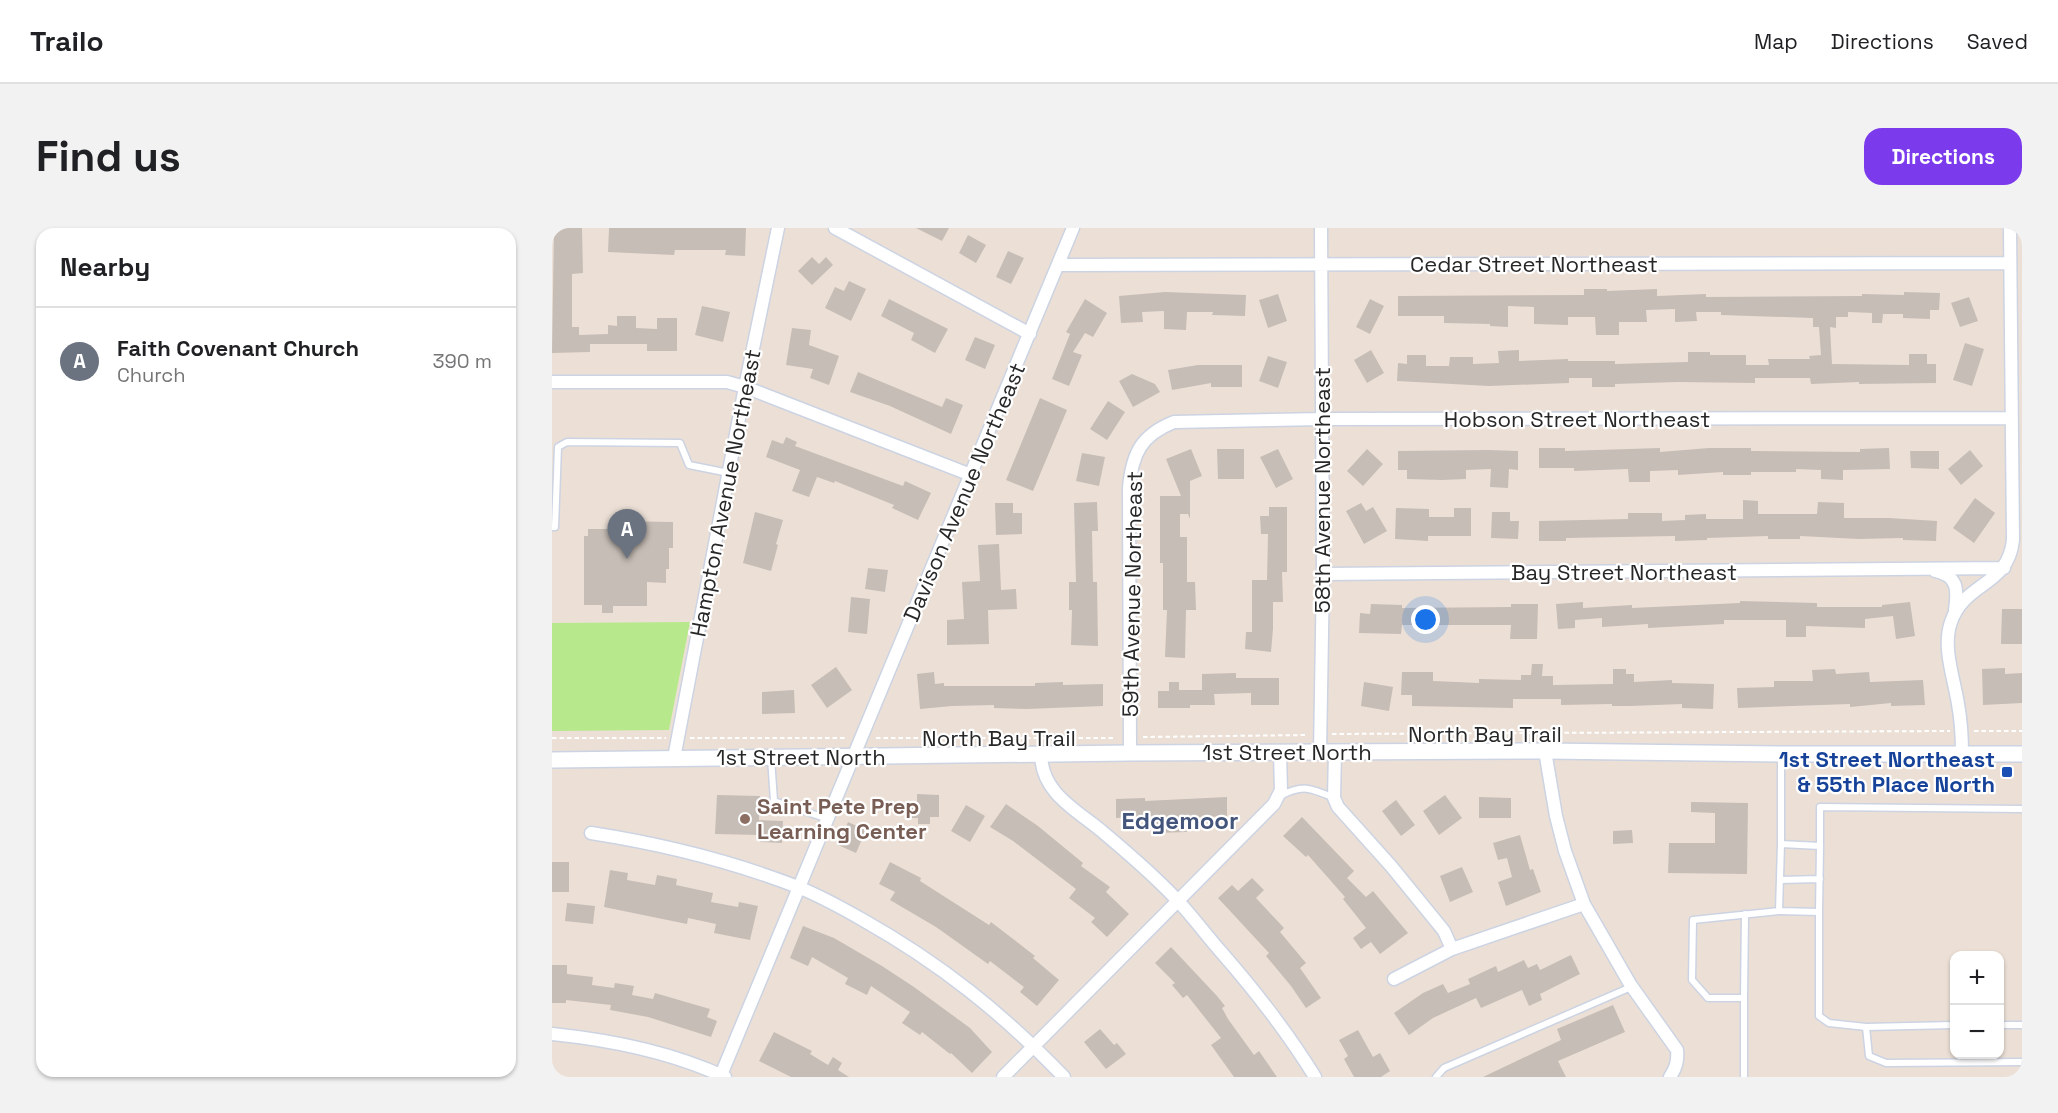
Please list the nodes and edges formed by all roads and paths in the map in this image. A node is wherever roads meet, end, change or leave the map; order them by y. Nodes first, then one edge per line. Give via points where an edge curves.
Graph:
1 (778, 228) edge
2 (835, 228) edge
3 (1073, 228) edge
4 (1321, 228) edge
5 (2010, 228) edge
6 (2010, 263) junction
7 (1321, 264) junction
8 (1058, 265) junction
9 (1030, 334) junction
10 (552, 382) edge
11 (745, 387) junction
12 (2012, 418) junction
13 (1322, 419) junction
14 (1146, 438) joint
15 (729, 473) junction
16 (971, 475) junction
17 (553, 527) edge
18 (2004, 568) junction
19 (1924, 570) junction
20 (1323, 574) junction
21 (1955, 613) junction
22 (1962, 731) junction
23 (2022, 731) edge
24 (1321, 735) junction
25 (552, 738) edge
26 (862, 738) junction
27 (678, 739) junction
28 (1130, 745) junction
29 (1545, 751) junction
30 (1328, 752) junction
31 (1280, 753) junction
32 (1041, 754) junction
33 (1781, 754) junction
34 (1962, 754) junction
35 (2022, 754) edge
36 (771, 757) junction
37 (855, 757) junction
38 (674, 758) junction
39 (552, 760) edge
40 (1279, 796) junction
41 (1334, 798) junction
42 (2022, 810) edge
43 (828, 819) junction
44 (591, 833) dead end
45 (1781, 844) junction
46 (1820, 846) junction
47 (1820, 879) junction
48 (1780, 880) junction
49 (800, 888) junction
50 (1177, 900) junction
51 (1584, 904) junction
52 (1779, 911) junction
53 (1819, 912) junction
54 (1745, 914) junction
55 (1452, 949) junction
56 (1394, 979) dead end
57 (1632, 987) junction
58 (1744, 998) junction
59 (1950, 1025) edge
60 (2004, 1025) edge
61 (2022, 1025) edge
62 (1866, 1028) junction
63 (552, 1034) edge
64 (1034, 1046) junction
65 (2022, 1062) edge
66 (723, 1076) edge
67 (1003, 1077) edge
68 (1064, 1077) edge
69 (1315, 1077) edge
70 (1436, 1077) edge
71 (1670, 1077) edge
72 (1744, 1077) edge

1 - 11 street, Hampton Avenue Northeast
2 - 9 street
3 - 8 street, Davison Avenue Northeast
4 - 7 street, 58th Avenue Northeast
5 - 6 street
6 - 7 street, Cedar Street Northeast
6 - 12 street
7 - 8 street, Cedar Street Northeast
7 - 13 street, 58th Avenue Northeast
8 - 9 street, Davison Avenue Northeast
9 - 16 street, Davison Avenue Northeast
10 - 11 street via 727,382
11 - 15 street, Hampton Avenue Northeast
11 - 16 street
12 - 13 street, Hobson Street Northeast
12 - 18 street via 2013,540
13 - 14 street, Hobson Street Northeast via 1174,422
13 - 20 street, 58th Avenue Northeast
14 - 28 street, 59th Avenue Northeast via 1130,470 1129,488
15 - 17 lane via 689,465 680,443 567,442 558,447
15 - 27 street, Hampton Avenue Northeast
16 - 26 street, Davison Avenue Northeast
18 - 19 street, Bay Street Northeast
18 - 21 street via 1971,593
19 - 20 street, Bay Street Northeast
19 - 21 street, Bay Street Northeast via 1952,580 1957,587
20 - 24 street, 58th Avenue Northeast
21 - 22 street via 1947,642
22 - 23 path, North Bay Trail
22 - 24 path, North Bay Trail
22 - 34 street
24 - 28 path, North Bay Trail
24 - 30 street, 58th Avenue Northeast
25 - 27 path, North Bay Trail
26 - 27 path, North Bay Trail
26 - 28 path, North Bay Trail
26 - 37 street, Davison Avenue Northeast
27 - 38 street, Hampton Avenue Northeast
28 - 31 street, 1st Street North
28 - 32 street, 1st Street North
29 - 30 street, 1st Street North
29 - 33 street, 1st Street North
29 - 51 street via 1563,843
30 - 31 street, 1st Street North
30 - 41 street, 58th Avenue Northeast
31 - 40 street
32 - 37 street, 1st Street North
32 - 50 street via 1046,780 1058,796
33 - 34 street, 1st Street North
33 - 45 lane
34 - 35 street, 1st Street North
36 - 37 street, 1st Street North
36 - 38 street, 1st Street North
36 - 43 lane via 774,801
37 - 43 street, Davison Avenue Northeast
38 - 39 street, 1st Street North
40 - 41 lane via 1304,788
40 - 50 street
41 - 55 street via 1444,931
42 - 46 lane via 1820,807
43 - 49 street, Davison Avenue Northeast
44 - 49 street via 707,856
45 - 46 lane
45 - 48 lane
46 - 47 lane
47 - 48 lane
47 - 53 lane
48 - 52 lane
49 - 64 street via 885,932 946,971
49 - 66 street, Davison Avenue Northeast
50 - 64 street
50 - 69 street via 1255,991
51 - 55 street
51 - 57 street
52 - 53 lane
52 - 54 lane
53 - 62 lane via 1819,1016 1829,1023
54 - 58 lane
54 - 58 lane via 1693,920 1692,980 1708,998
55 - 56 street
57 - 70 lane via 1444,1068
57 - 71 street via 1677,1050 1678,1060
58 - 72 lane
59 - 62 lane
60 - 61 lane
62 - 65 lane via 1869,1056 1886,1064
63 - 66 street via 607,1041 664,1055
64 - 67 street
64 - 68 street

